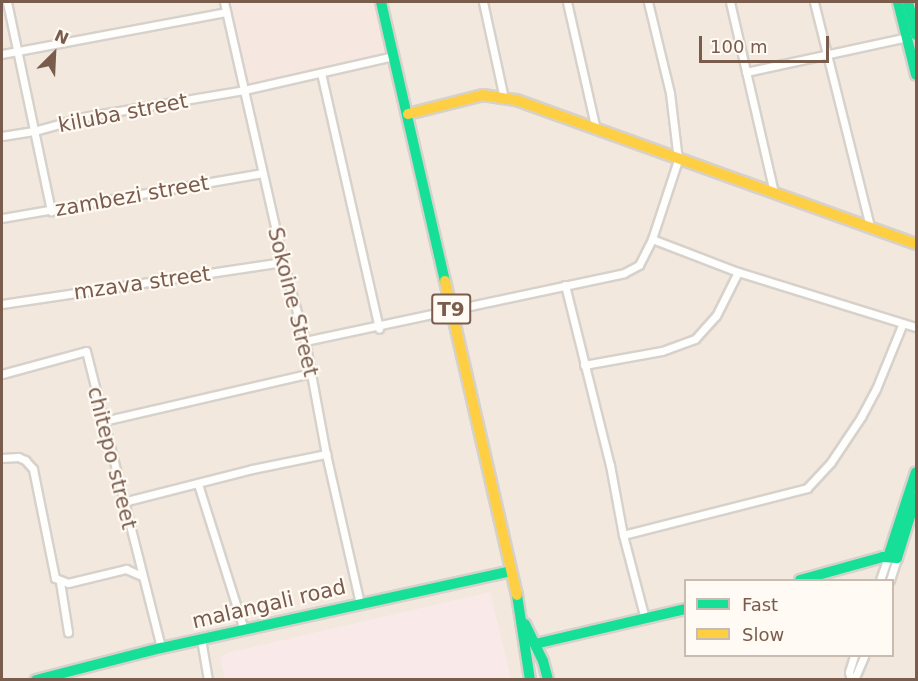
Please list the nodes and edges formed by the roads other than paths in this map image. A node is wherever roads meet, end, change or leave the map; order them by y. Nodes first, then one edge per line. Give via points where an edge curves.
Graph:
1 (7, 2) edge
2 (224, 2) edge
3 (381, 2) edge
4 (483, 2) edge
5 (567, 2) edge
6 (648, 2) edge
7 (730, 2) edge
8 (814, 2) edge
9 (898, 2) edge
10 (908, 2) edge
11 (226, 12) junction
12 (912, 36) edge
13 (16, 52) junction
14 (2, 54) edge
15 (826, 55) junction
16 (394, 56) junction
17 (746, 72) junction
18 (321, 73) junction
19 (916, 75) edge
20 (244, 90) junction
21 (504, 99) junction
22 (408, 114) junction
23 (596, 130) junction
24 (34, 131) junction
25 (2, 136) edge
26 (678, 160) junction
27 (262, 173) junction
28 (774, 192) junction
29 (51, 211) junction
30 (2, 218) edge
31 (870, 226) junction
32 (652, 239) junction
33 (916, 243) edge
34 (283, 262) junction
35 (738, 272) junction
36 (565, 285) junction
37 (2, 304) edge
38 (451, 309) junction
39 (903, 323) junction
40 (916, 327) edge
41 (379, 328) junction
42 (305, 341) junction
43 (584, 365) junction
44 (311, 373) junction
45 (2, 374) edge
46 (103, 421) junction
47 (326, 454) junction
48 (2, 459) edge
49 (916, 475) edge
50 (198, 484) junction
51 (916, 497) edge
52 (123, 502) junction
53 (622, 535) junction
54 (893, 557) junction
55 (511, 571) junction
56 (142, 576) junction
57 (804, 579) edge
58 (881, 579) edge
59 (890, 579) edge
60 (60, 582) junction
61 (360, 604) junction
62 (684, 609) edge
63 (522, 617) junction
64 (645, 619) junction
65 (244, 630) junction
66 (68, 633) dead end
67 (201, 639) junction
68 (535, 644) junction
69 (161, 648) junction
70 (854, 657) edge
71 (864, 657) edge
72 (543, 662) junction
73 (527, 666) junction
74 (72, 675) edge
75 (547, 679) edge
76 (36, 680) edge
77 (208, 680) edge
78 (530, 680) edge
79 (853, 680) edge

1 - 13 street
2 - 11 street, Sokoine Street
3 - 16 main road, T9
4 - 21 street
5 - 23 street
6 - 26 street via 670,93
7 - 17 street
8 - 15 street
9 - 12 main road
10 - 12 main road
11 - 13 street
11 - 20 street, Sokoine Street
12 - 15 street
12 - 19 main road
13 - 14 street
13 - 24 street
15 - 17 street
15 - 31 street
16 - 18 street, kiluba street
16 - 22 main road, T9
17 - 28 street
18 - 20 street, kiluba street
18 - 41 street
20 - 24 street, kiluba street via 88,116
20 - 27 street, Sokoine Street
21 - 22 main road via 483,95
21 - 23 main road
22 - 38 main road, T9
23 - 26 main road
24 - 25 street, kiluba street
24 - 29 street
26 - 28 main road
26 - 32 street
27 - 29 street, zambezi street
27 - 34 street, Sokoine Street
28 - 31 main road
29 - 30 street, zambezi street
31 - 33 main road
32 - 35 street
32 - 36 street via 639,265 624,273
34 - 37 street, mzava street
34 - 42 street, Sokoine Street
35 - 39 street
35 - 43 street via 716,316 695,339 662,351
36 - 38 street
36 - 43 street
38 - 41 street
38 - 55 main road, T9
39 - 40 street
39 - 53 street via 861,417 831,462 807,488
41 - 42 street
42 - 44 street, Sokoine Street
43 - 53 street via 610,465
44 - 46 street
44 - 47 street, Sokoine Street
45 - 46 street, chitepo street via 88,350
46 - 52 street, chitepo street
47 - 50 street
47 - 61 street, Sokoine Street
48 - 60 street via 18,457 33,470 52,569
49 - 54 main road
50 - 52 street
50 - 65 street
51 - 54 main road
52 - 56 street, chitepo street
53 - 64 street
54 - 57 main road
54 - 58 street
54 - 59 street
55 - 61 main road, malangali road
55 - 63 main road, T9
56 - 60 street via 126,569
56 - 69 street, chitepo street
60 - 66 street
61 - 65 main road, malangali road
62 - 64 main road
63 - 68 main road, T9
63 - 73 main road, T9
64 - 68 main road
65 - 67 main road, malangali road
67 - 69 main road, malangali road
67 - 77 street
68 - 72 main road, T9
69 - 74 main road, malangali road
70 - 79 street via 849,672
71 - 79 street
72 - 73 main road
72 - 75 main road, T9
73 - 78 main road, T9
74 - 76 main road, malangali road

